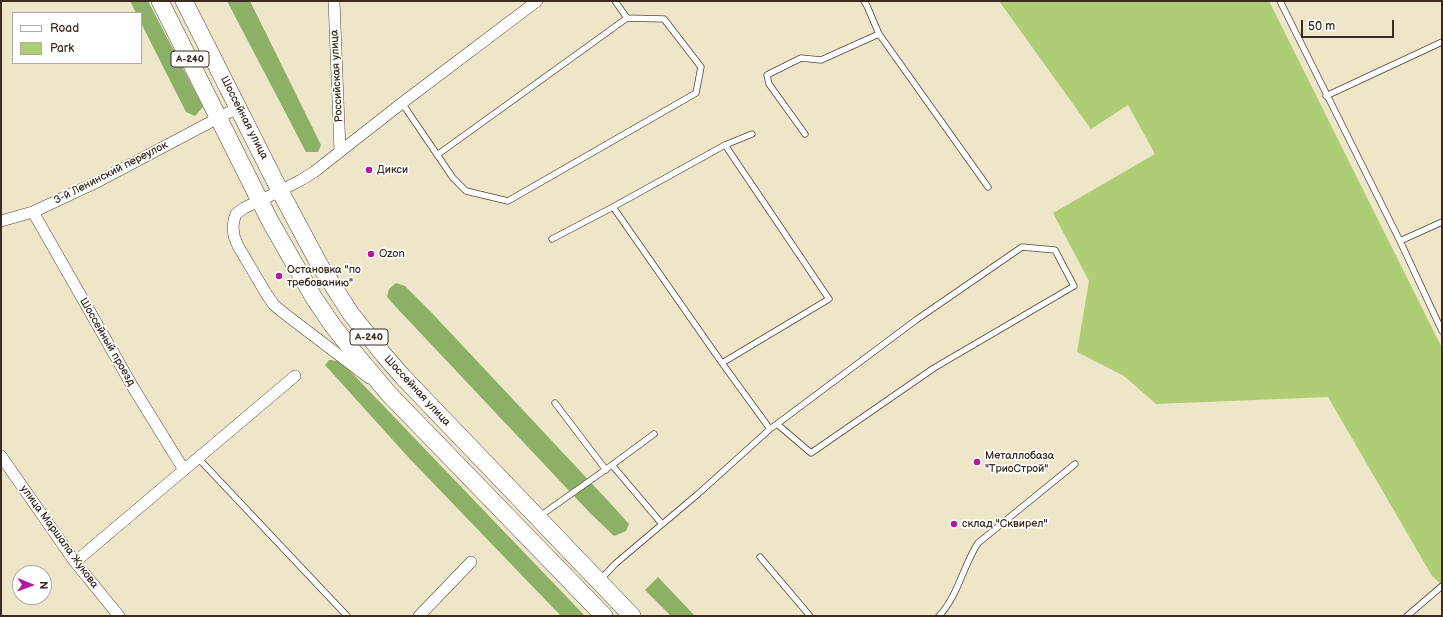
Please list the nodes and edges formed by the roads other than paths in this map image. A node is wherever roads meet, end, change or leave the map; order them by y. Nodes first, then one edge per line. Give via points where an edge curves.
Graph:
1 (160, 1) edge
2 (184, 1) edge
3 (334, 1) edge
4 (537, 1) edge
5 (615, 1) edge
6 (864, 1) edge
7 (1280, 1) edge
8 (627, 18) junction
9 (879, 34) junction
10 (1442, 42) edge
11 (1326, 96) junction
12 (402, 103) junction
13 (239, 107) junction
14 (219, 117) junction
15 (752, 134) dead end
16 (804, 134) dead end
17 (725, 145) junction
18 (340, 151) junction
19 (437, 155) junction
20 (988, 187) dead end
21 (280, 191) junction
22 (260, 200) junction
23 (613, 207) junction
24 (33, 212) junction
25 (1, 221) edge
26 (1442, 222) edge
27 (552, 239) dead end
28 (1400, 241) junction
29 (1442, 331) edge
30 (722, 363) junction
31 (295, 376) dead end
32 (388, 393) junction
33 (555, 403) dead end
34 (778, 424) junction
35 (770, 429) junction
36 (654, 434) dead end
37 (1, 456) edge
38 (198, 458) junction
39 (1075, 464) dead end
40 (612, 465) junction
41 (184, 470) junction
42 (606, 470) junction
43 (538, 518) junction
44 (662, 524) junction
45 (760, 557) dead end
46 (75, 562) junction
47 (471, 562) dead end
48 (598, 581) junction
49 (1442, 586) edge
50 (119, 616) edge
51 (347, 616) edge
52 (419, 616) edge
53 (604, 616) edge
54 (632, 616) edge
55 (810, 616) edge
56 (939, 616) edge
57 (1406, 616) edge

1 - 14 main road, Шоссейная улица / А-240
2 - 13 main road, Шоссейная улица / А-240
3 - 18 street, Российская улица
4 - 12 street
5 - 8 lane
6 - 9 lane
7 - 11 lane
8 - 19 lane
8 - 19 lane via 664,19 701,67 696,93 508,201 466,190 453,178
9 - 16 lane via 821,60 801,58 767,75 769,84
9 - 20 lane
10 - 11 lane
11 - 28 lane
12 - 18 street
12 - 19 lane
13 - 14 street, 3-й Ленинский переулок
13 - 21 main road, Шоссейная улица / А-240
14 - 22 main road, Шоссейная улица / А-240
14 - 24 street, 3-й Ленинский переулок via 106,178
15 - 17 lane
17 - 23 lane
17 - 30 lane via 829,299
18 - 21 street via 301,180
21 - 22 street
21 - 43 main road, Шоссейная улица / А-240 via 319,264 374,343
22 - 32 main road, Шоссейная улица / А-240 via 318,304
22 - 32 street via 236,214 233,227 238,246 267,295 285,314
23 - 27 lane
23 - 30 lane
24 - 25 street, 3-й Ленинский переулок
24 - 41 street, Шоссейный проезд via 134,389
26 - 28 lane
28 - 29 lane
30 - 35 lane
31 - 38 street
32 - 53 main road, Шоссейная улица / А-240
33 - 42 lane
34 - 34 lane via 916,320 1022,246 1055,250 1074,286 934,368 811,454
34 - 35 lane
35 - 44 lane
36 - 40 lane
37 - 46 street, улица Маршала Жукова
38 - 41 street
38 - 51 lane
39 - 56 lane via 978,543 970,555 950,603
40 - 42 lane
40 - 44 lane
41 - 46 street
42 - 43 lane
43 - 48 main road, Шоссейная улица / А-240
44 - 48 lane
45 - 55 lane
46 - 50 street, улица Маршала Жукова
47 - 52 street
48 - 54 main road, Шоссейная улица / А-240
49 - 57 lane

